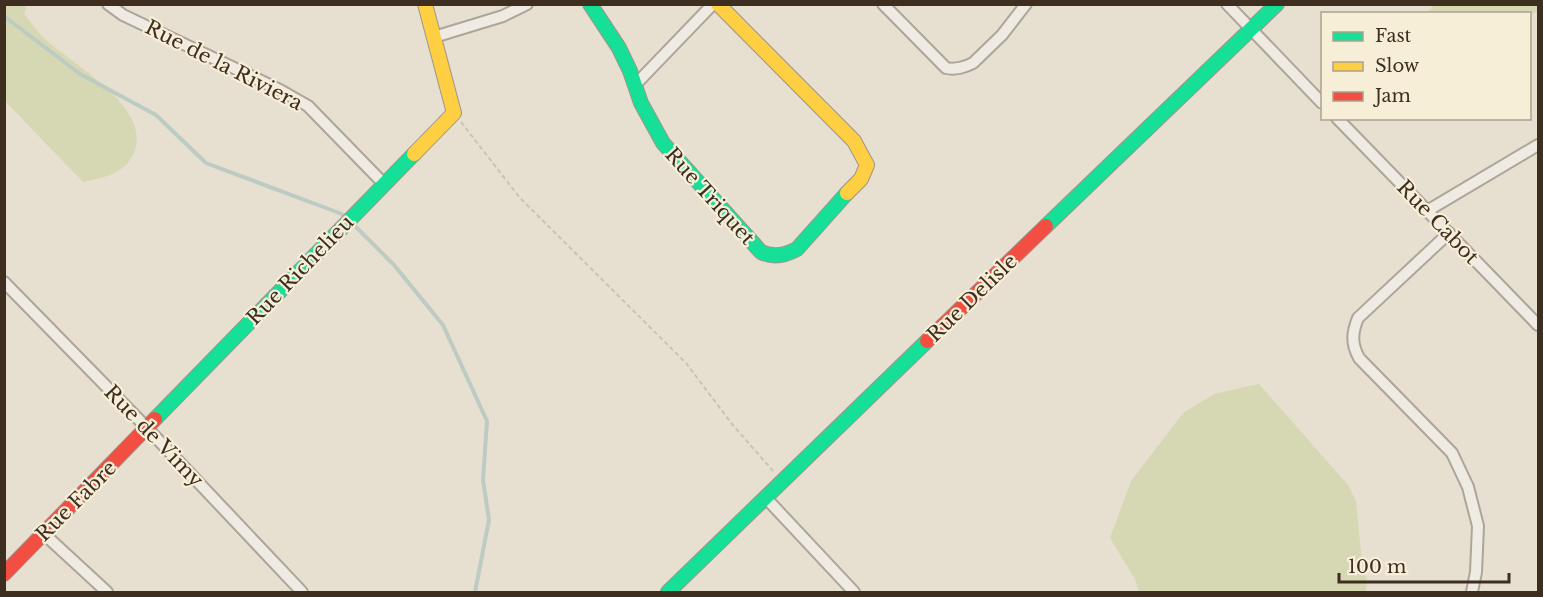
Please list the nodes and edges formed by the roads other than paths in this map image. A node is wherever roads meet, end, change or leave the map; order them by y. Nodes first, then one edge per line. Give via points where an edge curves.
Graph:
1 (108, 4) edge
2 (425, 4) edge
3 (527, 4) edge
4 (590, 4) edge
5 (712, 4) edge
6 (718, 4) edge
7 (883, 4) edge
8 (1026, 4) edge
9 (1227, 4) edge
10 (1277, 4) edge
11 (1251, 30) junction
12 (434, 37) junction
13 (635, 85) junction
14 (1321, 101) edge
15 (1339, 120) edge
16 (1539, 145) edge
17 (384, 184) junction
18 (1427, 211) junction
19 (1449, 233) junction
20 (4, 282) edge
21 (1539, 325) edge
22 (147, 428) junction
23 (765, 497) junction
24 (43, 533) junction
25 (4, 574) edge
26 (107, 592) edge
27 (302, 592) edge
28 (668, 592) edge
29 (854, 592) edge
30 (1472, 592) edge

1 - 17 street, Rue de la Riviera via 308,106
2 - 12 street
3 - 12 street via 503,16
4 - 13 street, Rue Triquet via 619,48
5 - 13 street
6 - 13 street, Rue Triquet via 854,141 867,165 861,179 797,249 786,255 761,252 663,143
7 - 8 street via 951,69 973,63
9 - 11 street
10 - 11 street, Rue Delisle
11 - 14 street
11 - 23 street, Rue Delisle
12 - 17 street, Rue Richelieu via 454,113
15 - 18 street, Rue Cabot
16 - 18 street
17 - 22 street, Rue Richelieu
18 - 19 street, Rue Cabot
19 - 21 street, Rue Cabot
19 - 30 street via 1358,318 1353,344 1359,358 1452,453 1468,487 1478,526
20 - 22 street, Rue de Vimy
22 - 24 street, Rue Fabre
22 - 27 street, Rue de Vimy
23 - 28 street, Rue Delisle
23 - 29 street
24 - 25 street, Rue Fabre
24 - 26 street

